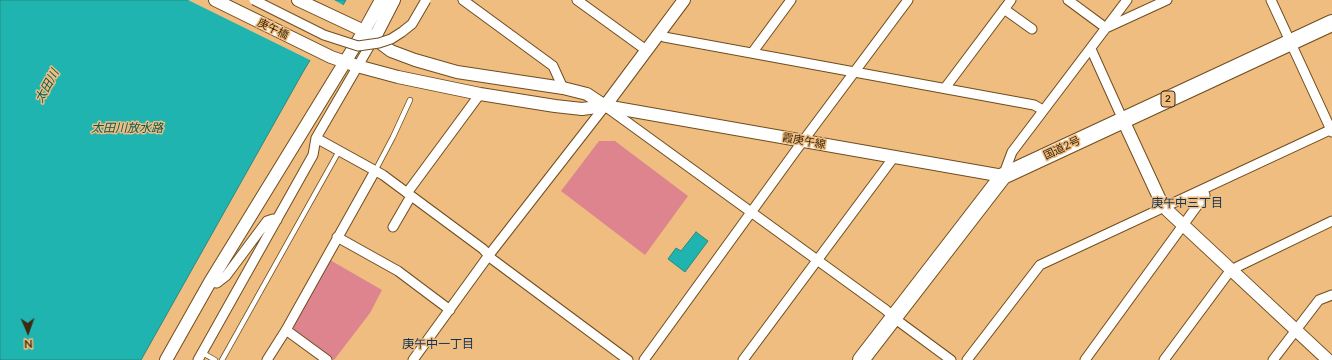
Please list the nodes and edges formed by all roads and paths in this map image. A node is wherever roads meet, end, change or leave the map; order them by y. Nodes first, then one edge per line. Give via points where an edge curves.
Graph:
1 (215, 0) edge
2 (254, 0) edge
3 (298, 0) edge
4 (381, 0) edge
5 (394, 0) edge
6 (426, 0) edge
7 (463, 0) edge
8 (577, 0) edge
9 (684, 0) edge
10 (791, 0) edge
11 (908, 0) edge
12 (1011, 0) edge
13 (1068, 0) edge
14 (1128, 0) edge
15 (1167, 0) edge
16 (1271, 0) edge
17 (1004, 9) junction
18 (1332, 23) edge
19 (1106, 28) junction
20 (1032, 29) dead end
21 (364, 31) junction
22 (659, 33) junction
23 (374, 39) junction
24 (1290, 42) junction
25 (1091, 49) junction
26 (646, 50) junction
27 (752, 53) junction
28 (345, 62) junction
29 (357, 66) junction
30 (854, 72) junction
31 (563, 88) junction
32 (945, 88) junction
33 (480, 94) junction
34 (410, 100) dead end
35 (605, 106) junction
36 (1043, 110) junction
37 (1123, 120) junction
38 (1332, 130) edge
39 (316, 138) junction
40 (803, 141) junction
41 (339, 151) junction
42 (894, 157) junction
43 (375, 171) junction
44 (1003, 176) junction
45 (1203, 190) junction
46 (409, 195) junction
47 (1164, 208) junction
48 (751, 212) junction
49 (277, 220) junction
50 (1332, 221) edge
51 (1183, 226) junction
52 (393, 227) dead end
53 (337, 237) junction
54 (489, 255) junction
55 (818, 260) junction
56 (1232, 271) junction
57 (210, 282) junction
58 (1332, 295) edge
59 (450, 310) junction
60 (894, 318) junction
61 (286, 330) junction
62 (1295, 330) junction
63 (200, 356) edge
64 (1332, 357) edge
65 (166, 360) edge
66 (215, 360) edge
67 (222, 360) edge
68 (267, 360) edge
69 (327, 360) edge
70 (413, 360) edge
71 (628, 360) edge
72 (644, 360) edge
73 (743, 360) edge
74 (861, 360) edge
75 (951, 360) edge
76 (967, 360) edge
77 (1085, 360) edge
78 (1164, 360) edge
79 (1273, 360) edge
80 (1330, 360) edge

1 - 28 street, 庚午橋
2 - 6 street, bridge via 324,35 358,46 392,39 412,24
3 - 21 street
4 - 21 street
5 - 23 street
7 - 31 street via 553,66
8 - 26 street
9 - 22 street
10 - 27 street
11 - 30 street
12 - 17 street
13 - 19 street
14 - 19 street
15 - 19 street
16 - 24 street
17 - 20 street
17 - 32 street
18 - 24 highway, 国道2号 / 2
19 - 25 street
21 - 23 street
21 - 28 street
22 - 26 street
22 - 27 street via 664,37
23 - 28 street
23 - 29 street
23 - 31 street via 390,51 457,72
24 - 37 highway, 国道2号 / 2
24 - 38 street
25 - 36 street
25 - 37 street
26 - 35 street
27 - 30 street
28 - 29 street, 庚午橋
28 - 57 street
29 - 33 street, 庚午橋
29 - 39 street
30 - 32 street
30 - 40 street
31 - 35 street via 587,94
32 - 36 street via 1034,105
33 - 35 street, 庚午橋 via 582,109
33 - 46 street
34 - 43 lane
35 - 40 street, 霞庚午線
35 - 48 street
35 - 54 street
36 - 44 street via 1012,152
37 - 44 highway, 国道2号 / 2
37 - 47 street
38 - 45 street
39 - 41 street
39 - 49 street via 313,155
40 - 42 street, 霞庚午線
40 - 48 street
41 - 43 street
41 - 67 lane
42 - 44 street, 霞庚午線
42 - 55 street
43 - 46 street
43 - 53 street
44 - 60 highway, 国道2号 / 2
45 - 47 street
45 - 51 street via 1205,195
46 - 52 street
46 - 54 street
47 - 51 street
47 - 76 street via 1040,265
48 - 55 street
48 - 72 street
49 - 57 street via 267,221 226,276 217,283
49 - 63 street
50 - 56 street
51 - 56 street
51 - 77 street
53 - 59 street via 398,271
53 - 61 street
54 - 59 street
54 - 71 street
55 - 60 street
55 - 73 street
56 - 62 street
56 - 78 street
57 - 65 street
58 - 62 street via 1319,300
59 - 70 street
60 - 74 highway, 国道2号 / 2
60 - 75 street
61 - 68 street
61 - 69 street
62 - 79 street
62 - 80 street
63 - 66 lane
64 - 80 street

